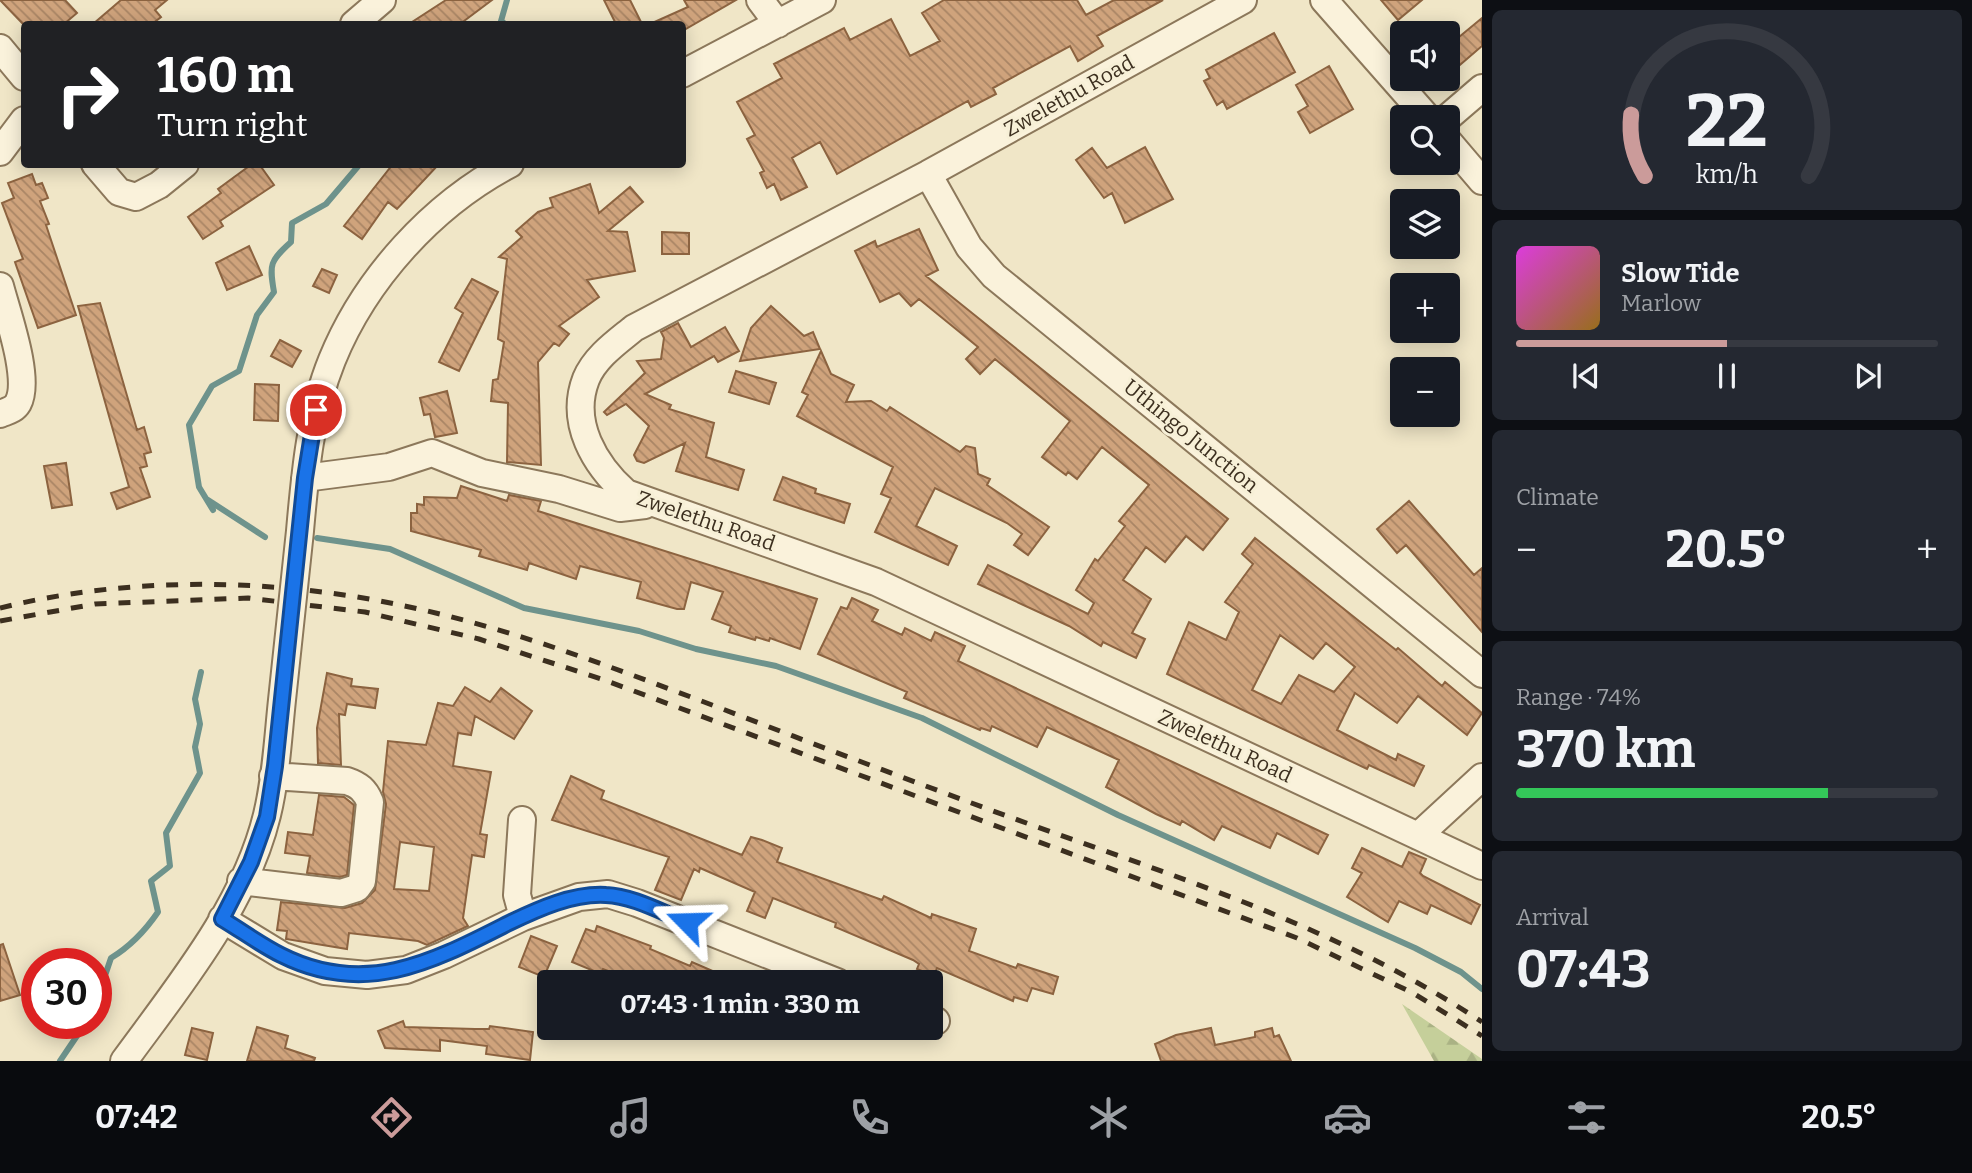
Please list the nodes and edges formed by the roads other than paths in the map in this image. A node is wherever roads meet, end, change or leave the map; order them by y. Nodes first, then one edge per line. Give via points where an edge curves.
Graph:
1 (382, 0) edge
2 (760, 0) edge
3 (822, 0) edge
4 (1244, 0) edge
5 (1324, 0) edge
6 (358, 21) edge
7 (778, 24) junction
8 (0, 48) edge
9 (686, 72) edge
10 (21, 73) edge
11 (1482, 88) edge
12 (1416, 105) edge
13 (1460, 107) edge
14 (21, 124) edge
15 (0, 152) edge
16 (1460, 155) edge
17 (98, 168) edge
18 (180, 168) edge
19 (504, 168) edge
20 (928, 174) junction
21 (1482, 181) edge
22 (0, 286) edge
23 (0, 414) edge
24 (305, 478) junction
25 (650, 503) junction
26 (1482, 674) edge
27 (274, 776) junction
28 (1482, 777) edge
29 (522, 820) dead end
30 (1418, 836) junction
31 (1482, 866) edge
32 (241, 881) junction
33 (523, 917) junction
34 (222, 919) junction
35 (807, 970) edge
36 (124, 1061) edge

1 - 6 street
2 - 7 street
3 - 7 street
4 - 20 street, Zwelethu Road
5 - 12 street
7 - 9 street
8 - 10 street
11 - 13 street
14 - 15 street
16 - 21 street
17 - 18 street via 112,187 136,197
19 - 24 street via 445,208 407,243 361,305 332,360 316,410
20 - 25 street, Zwelethu Road via 634,328 605,352 586,379 580,417 604,473 626,493
20 - 26 street, Uthingo Junction via 969,247 994,276
22 - 23 street via 23,380 18,404
24 - 25 street via 366,471 432,453 482,472 620,508
24 - 27 street
25 - 30 street, Zwelethu Road via 876,582
27 - 32 street via 267,817
27 - 32 street via 358,784 366,793 370,802 362,881 341,894
28 - 30 street
29 - 33 street via 517,895
30 - 31 street, Zwelethu Road
32 - 34 street
33 - 34 street via 406,970 368,975 325,971 283,956
33 - 35 street via 579,897 608,894
34 - 36 street

